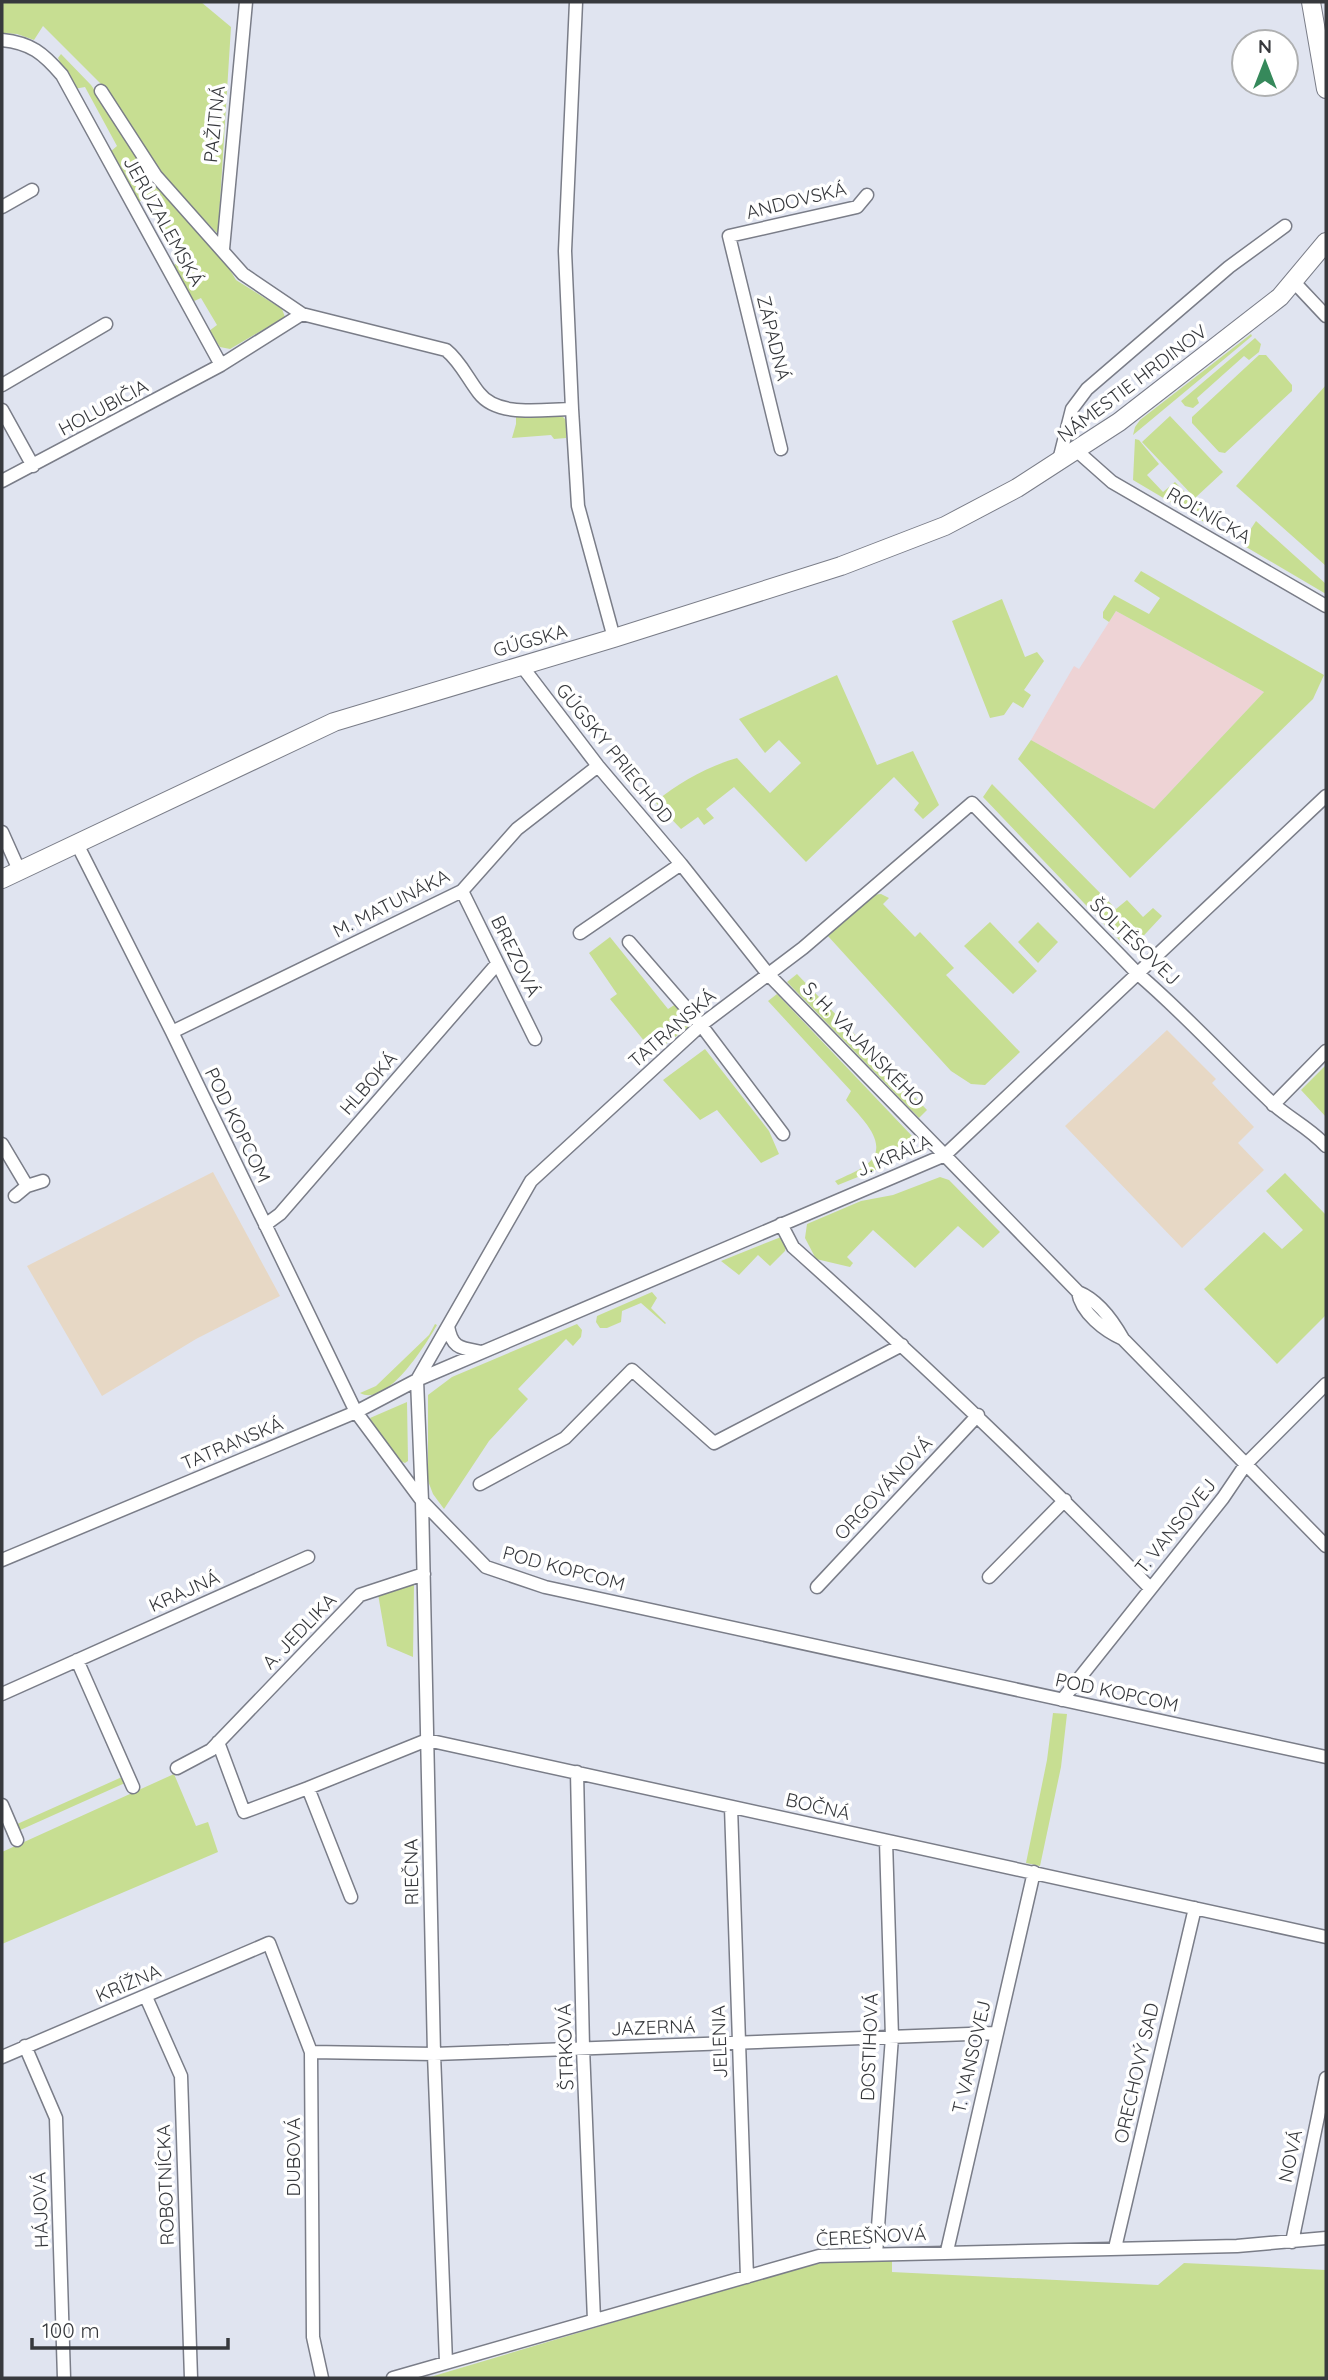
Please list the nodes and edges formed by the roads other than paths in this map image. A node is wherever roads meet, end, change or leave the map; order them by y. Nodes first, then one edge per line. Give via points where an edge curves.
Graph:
1 (246, 2) edge
2 (576, 2) edge
3 (1311, 2) edge
4 (2, 40) edge
5 (1326, 89) edge
6 (101, 91) dead end
7 (32, 190) dead end
8 (867, 194) dead end
9 (2, 207) edge
10 (1285, 226) dead end
11 (729, 236) joint
12 (1326, 242) edge
13 (223, 249) junction
14 (1294, 282) junction
15 (1325, 312) edge
16 (302, 314) junction
17 (106, 324) dead end
18 (221, 365) junction
19 (2, 386) edge
20 (572, 409) junction
21 (2, 410) edge
22 (781, 449) dead end
23 (1077, 450) junction
24 (1058, 464) junction
25 (33, 466) junction
26 (2, 481) edge
27 (1326, 606) edge
28 (614, 638) junction
29 (520, 665) junction
30 (598, 766) junction
31 (1326, 796) edge
32 (972, 803) joint
33 (2, 832) edge
34 (77, 844) junction
35 (681, 864) junction
36 (19, 870) junction
37 (2, 879) edge
38 (462, 891) junction
39 (580, 933) dead end
40 (629, 942) dead end
41 (497, 964) junction
42 (768, 974) junction
43 (1138, 974) junction
44 (701, 1025) junction
45 (172, 1032) junction
46 (535, 1039) dead end
47 (1326, 1051) edge
48 (1273, 1105) junction
49 (783, 1134) dead end
50 (2, 1144) edge
51 (1326, 1146) edge
52 (945, 1155) junction
53 (43, 1181) dead end
54 (27, 1186) junction
55 (15, 1196) dead end
56 (781, 1224) junction
57 (265, 1225) junction
58 (447, 1326) junction
59 (902, 1345) junction
60 (483, 1352) junction
61 (416, 1380) junction
62 (1326, 1384) edge
63 (356, 1412) junction
64 (978, 1415) junction
65 (1246, 1464) junction
66 (480, 1484) dead end
67 (1065, 1500) junction
68 (422, 1501) junction
69 (1326, 1546) edge
70 (308, 1557) dead end
71 (2, 1560) edge
72 (424, 1574) junction
73 (989, 1577) dead end
74 (817, 1587) dead end
75 (1150, 1588) junction
76 (77, 1661) junction
77 (2, 1694) edge
78 (1062, 1700) junction
79 (427, 1740) junction
80 (218, 1742) junction
81 (1326, 1757) edge
82 (177, 1768) dead end
83 (577, 1772) junction
84 (134, 1787) dead end
85 (308, 1788) junction
86 (2, 1805) edge
87 (731, 1807) junction
88 (17, 1840) dead end
89 (886, 1841) junction
90 (1034, 1872) junction
91 (351, 1897) dead end
92 (1195, 1908) junction
93 (1326, 1937) edge
94 (269, 1943) joint
95 (146, 1997) junction
96 (996, 2033) junction
97 (892, 2037) junction
98 (738, 2043) junction
99 (25, 2046) junction
100 (583, 2048) junction
101 (311, 2052) junction
102 (434, 2054) junction
103 (2, 2056) edge
104 (1326, 2078) edge
105 (1326, 2238) edge
106 (1292, 2242) junction
107 (1115, 2248) junction
108 (947, 2252) junction
109 (876, 2254) junction
110 (747, 2277) junction
111 (594, 2320) junction
112 (446, 2362) junction
113 (64, 2378) edge
114 (191, 2378) edge
115 (321, 2378) edge
116 (393, 2378) edge

1 - 13 street, PAŽITNÁ
2 - 20 street via 565,251
3 - 5 main road
4 - 18 street, JERUZALEMSKÁ via 44,53 62,75
6 - 13 street, JERUZALEMSKÁ via 156,176
7 - 9 street
8 - 11 street, ANDOVSKÁ via 857,207
10 - 24 street, NÁMESTIE HRDINOV via 1199,292 1087,389 1072,409
11 - 22 street, ZÁPADNÁ
12 - 14 main road, NÁMESTIE HRDINOV
13 - 16 street, JERUZALEMSKÁ via 243,274
14 - 15 street
14 - 23 main road, NÁMESTIE HRDINOV via 1119,422
16 - 18 street
16 - 20 street, JERUZALEMSKÁ via 446,350 481,396 494,405
17 - 19 street
18 - 25 street, HOLUBIČIA
20 - 28 street via 578,506
21 - 25 street
23 - 24 main road, NÁMESTIE HRDINOV
23 - 27 street, ROĽNÍCKA via 1112,482
24 - 28 main road, GÚGSKA via 945,526 863,559
25 - 26 street, HOLUBIČIA
28 - 29 main road, GÚGSKA
29 - 30 street, GÚGSKY PRIECHOD
29 - 34 main road, GÚGSKA via 334,722
30 - 35 street, GÚGSKY PRIECHOD
30 - 38 street, M. MATUNÁKA via 517,829
31 - 43 street, J. KRÁĽA
32 - 42 street, TATRANSKÁ
32 - 43 street, ŠOLTÉSOVEJ
33 - 36 street
34 - 36 main road, GÚGSKA
34 - 45 street, POD KOPCOM
35 - 39 street
35 - 42 street, GÚGSKY PRIECHOD
36 - 37 main road, GÚGSKA
38 - 41 street, BREZOVÁ
38 - 45 street, M. MATUNÁKA
40 - 44 street
41 - 46 street, BREZOVÁ
41 - 57 street, HLBOKÁ via 281,1214
42 - 44 street, TATRANSKÁ
42 - 52 street, S. H. VAJANSKÉHO
43 - 48 street, ŠOLTÉSOVEJ
43 - 52 street, J. KRÁĽA
44 - 49 street
44 - 58 street, TATRANSKÁ via 531,1181
45 - 57 street, POD KOPCOM
47 - 48 street
48 - 51 street, ŠOLTÉSOVEJ via 1313,1131
50 - 54 street
52 - 56 street, J. KRÁĽA
52 - 65 street, S. H. VAJANSKÉHO via 1101,1310 1123,1339
53 - 54 street
54 - 55 street
56 - 59 street via 793,1247
56 - 60 street, J. KRÁĽA
57 - 63 street, POD KOPCOM
58 - 60 street via 459,1348
58 - 61 street, TATRANSKÁ
59 - 64 street
59 - 66 street via 714,1443 632,1370 565,1438
60 - 61 street, J. KRÁĽA
61 - 63 street, TATRANSKÁ
61 - 68 street, RIEČNA
62 - 65 street, T. VANSOVEJ
63 - 68 street, POD KOPCOM
63 - 71 street, TATRANSKÁ
64 - 67 street
64 - 74 street, ORGOVÁNOVÁ
65 - 69 street, S. H. VAJANSKÉHO
65 - 75 street, T. VANSOVEJ
67 - 73 street
67 - 75 street
68 - 72 street, RIEČNA
68 - 78 street, POD KOPCOM via 486,1567 545,1587
70 - 76 street, KRAJNÁ
72 - 79 street, RIEČNA
72 - 80 street, A. JEDLIKA via 360,1595
75 - 78 street, T. VANSOVEJ
76 - 77 street, KRAJNÁ
76 - 84 street
78 - 81 street, POD KOPCOM
79 - 83 street, BOČNÁ
79 - 85 street
79 - 102 street, RIEČNA
80 - 82 street, A. JEDLIKA
80 - 85 street via 244,1811
83 - 87 street, BOČNÁ
83 - 100 street, ŠTRKOVÁ
85 - 91 street
86 - 88 street
87 - 89 street, BOČNÁ
87 - 98 street, JELENIA
89 - 90 street, BOČNÁ
89 - 97 street, DOSTIHOVÁ
90 - 92 street, BOČNÁ
90 - 96 street, T. VANSOVEJ
92 - 93 street, BOČNÁ
92 - 107 street, ORECHOVÝ SAD
94 - 95 street, KRÍŽNA
94 - 101 street, DUBOVÁ
95 - 99 street, KRÍŽNA
95 - 114 street, ROBOTNÍCKA via 181,2076
96 - 97 street, JAZERNÁ
96 - 108 street, T. VANSOVEJ
97 - 98 street, JAZERNÁ
97 - 109 street, DOSTIHOVÁ
98 - 100 street, JAZERNÁ
98 - 110 street, JELENIA
99 - 103 street, KRÍŽNA
99 - 113 street, HÁJOVÁ via 56,2118
100 - 102 street, JAZERNÁ
100 - 111 street, ŠTRKOVÁ
101 - 102 street, JAZERNÁ
101 - 115 street, DUBOVÁ via 313,2337
102 - 112 street, RIEČNA
104 - 106 street, NOVÁ
105 - 106 street, ČEREŠŇOVÁ
106 - 107 street, ČEREŠŇOVÁ
107 - 108 street, ČEREŠŇOVÁ
108 - 109 street, ČEREŠŇOVÁ
109 - 110 street, ČEREŠŇOVÁ via 819,2256
110 - 111 street, ČEREŠŇOVÁ
111 - 112 street, ČEREŠŇOVÁ
112 - 116 street, ČEREŠŇOVÁ

